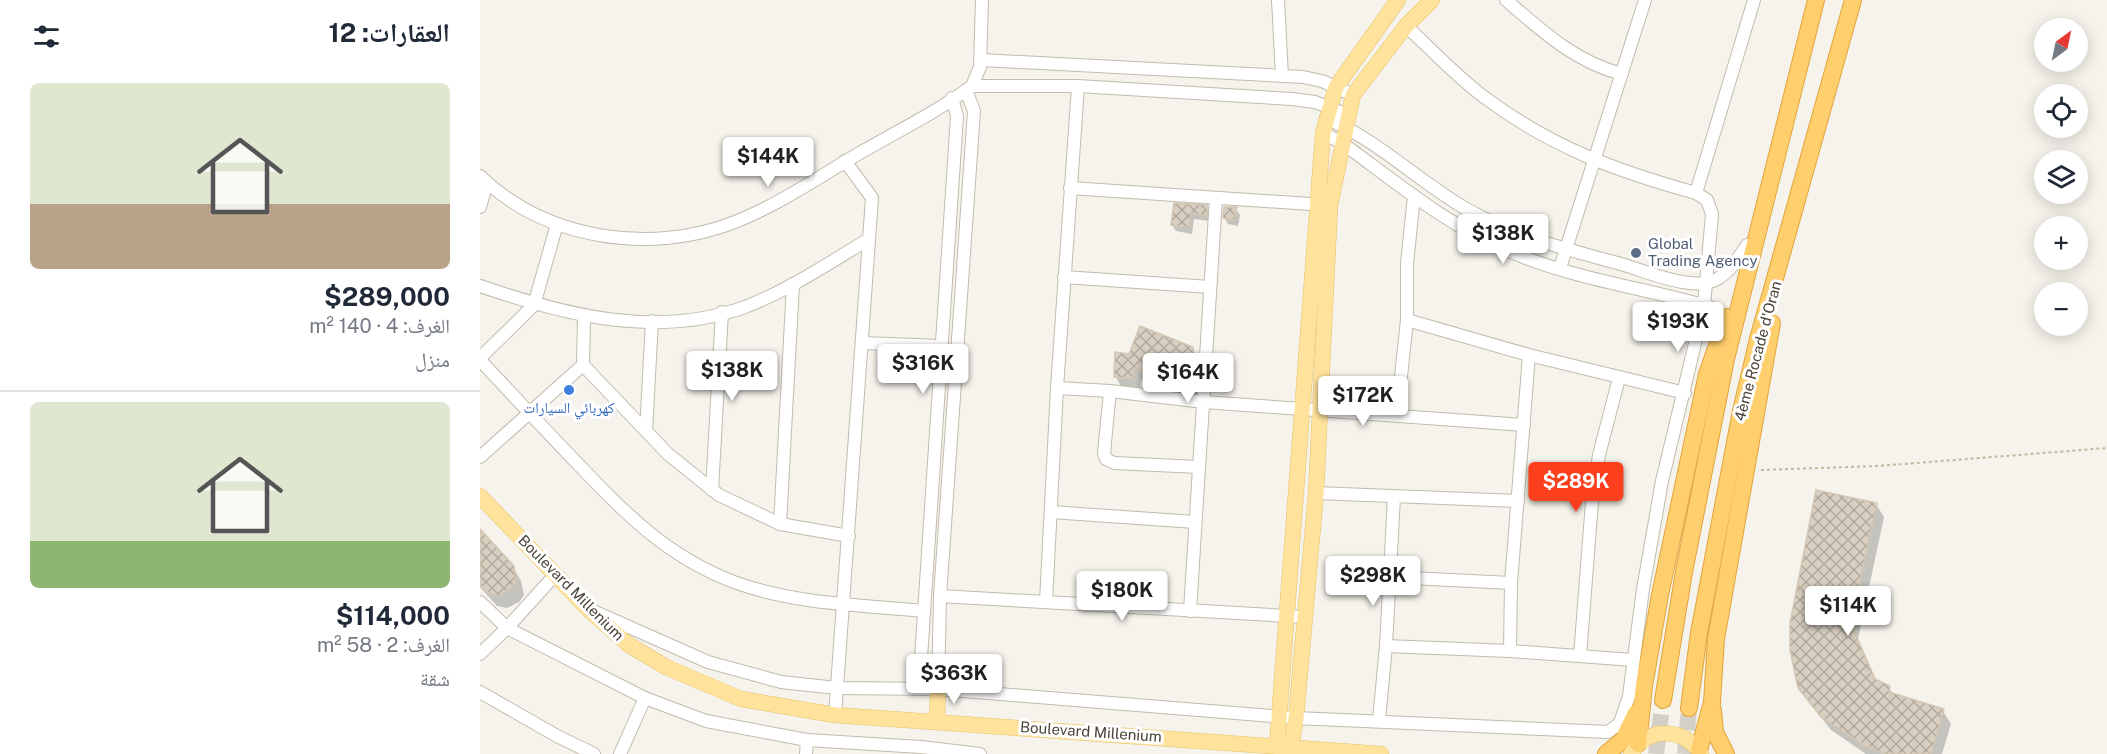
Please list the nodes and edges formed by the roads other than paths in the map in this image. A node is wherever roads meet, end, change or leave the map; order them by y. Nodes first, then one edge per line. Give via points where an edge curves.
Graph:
1 (982, 0) edge
2 (1278, 0) edge
3 (1398, 0) edge
4 (1432, 0) edge
5 (1506, 0) edge
6 (1645, 0) edge
7 (1754, 0) edge
8 (1816, 0) edge
9 (1853, 0) edge
10 (1406, 26) junction
11 (981, 60) junction
12 (1622, 74) junction
13 (1282, 76) junction
14 (1078, 86) junction
15 (1336, 87) junction
16 (969, 88) junction
17 (1353, 95) junction
18 (952, 98) junction
19 (1326, 119) junction
20 (1347, 121) junction
21 (1342, 143) junction
22 (845, 161) junction
23 (1593, 161) junction
24 (483, 179) edge
25 (1070, 188) junction
26 (1696, 193) junction
27 (1414, 196) junction
28 (1216, 198) junction
29 (1323, 205) junction
30 (480, 207) edge
31 (1764, 208) junction
32 (557, 224) junction
33 (869, 238) junction
34 (1747, 245) junction
35 (1566, 249) junction
36 (1781, 263) junction
37 (1560, 268) junction
38 (1064, 278) junction
39 (793, 284) junction
40 (1705, 284) junction
41 (480, 286) edge
42 (1210, 287) junction
43 (534, 304) junction
44 (1704, 306) junction
45 (722, 312) junction
46 (584, 317) junction
47 (1407, 320) junction
48 (652, 321) junction
49 (1725, 322) junction
50 (862, 343) junction
51 (941, 346) junction
52 (1529, 355) junction
53 (480, 359) edge
54 (583, 365) junction
55 (939, 372) junction
56 (957, 374) junction
57 (1619, 378) junction
58 (1056, 388) junction
59 (1110, 391) junction
60 (1685, 393) junction
61 (1204, 402) junction
62 (1301, 407) junction
63 (1319, 409) junction
64 (529, 413) junction
65 (1397, 414) junction
66 (1524, 425) junction
67 (646, 431) junction
68 (480, 457) edge
69 (1199, 467) junction
70 (712, 490) junction
71 (1316, 493) junction
72 (480, 496) edge
73 (1394, 497) junction
74 (1518, 501) junction
75 (1051, 512) junction
76 (1195, 522) junction
77 (780, 524) junction
78 (849, 536) junction
79 (555, 575) junction
80 (1390, 577) junction
81 (1511, 583) junction
82 (940, 596) junction
83 (480, 602) edge
84 (1046, 602) junction
85 (845, 603) junction
86 (589, 610) junction
87 (923, 611) junction
88 (1190, 611) junction
89 (1288, 617) junction
90 (1305, 617) junction
91 (507, 628) junction
92 (1386, 646) junction
93 (1510, 651) junction
94 (480, 654) edge
95 (1581, 656) junction
96 (1633, 660) junction
97 (1644, 686) junction
98 (837, 688) junction
99 (919, 688) junction
100 (938, 688) junction
101 (480, 692) edge
102 (645, 698) junction
103 (1663, 700) tunnel mouth
104 (1712, 702) junction
105 (1689, 708) tunnel mouth
106 (835, 715) junction
107 (1289, 717) junction
108 (1378, 720) junction
109 (937, 721) junction
110 (807, 740) junction
111 (921, 750) edge
112 (1283, 750) edge
113 (1631, 750) edge
114 (1701, 753) edge
115 (594, 754) edge
116 (620, 754) edge
117 (806, 754) edge
118 (980, 754) edge
119 (1381, 754) edge
120 (1606, 754) edge
121 (1726, 754) edge

1 - 11 street
2 - 13 street
3 - 15 main road
4 - 10 main road
5 - 12 street via 1557,43 1599,68
6 - 12 street
7 - 26 street
8 - 31 highway, 4ème Rocade d'Oran
9 - 36 highway, 4ème Rocade d'Oran
10 - 17 main road
10 - 23 street via 1481,95 1544,137
11 - 13 street
11 - 16 street
12 - 23 street
13 - 15 street via 1313,78
14 - 16 street
14 - 19 street via 1292,99
14 - 25 street
15 - 17 street
15 - 19 main road
16 - 18 street
16 - 56 street via 974,111
17 - 20 main road
18 - 22 street
18 - 51 street via 957,116
19 - 20 street
19 - 21 street
19 - 29 main road
20 - 21 main road
20 - 35 street via 1465,208 1515,233
21 - 27 street
21 - 29 main road
22 - 32 street via 737,221 707,232 621,238
22 - 33 street via 872,198
23 - 26 street
23 - 35 street
24 - 30 street
24 - 32 street
25 - 28 street
25 - 38 street
26 - 40 street via 1707,200 1712,214
27 - 37 street via 1496,246
27 - 47 street via 1407,264
28 - 29 street
28 - 42 street
29 - 62 main road
29 - 63 main road
31 - 34 highway
31 - 103 highway, 4ème Rocade d'Oran via 1726,359
32 - 43 street
33 - 39 street
33 - 50 street
34 - 40 street via 1723,276
34 - 49 highway
35 - 37 street
35 - 40 street
36 - 104 highway via 1716,639
36 - 105 highway, 4ème Rocade d'Oran via 1741,411 1701,621
37 - 44 street
38 - 42 street
38 - 58 street
39 - 45 street via 743,307
39 - 77 street
40 - 44 street
41 - 43 street
42 - 61 street
43 - 46 street
43 - 53 street
44 - 49 street via 1715,310
44 - 60 street
45 - 48 street
45 - 70 street
46 - 48 street
46 - 54 street
47 - 52 street
47 - 65 street
48 - 67 street
49 - 97 highway via 1707,374
50 - 51 street
50 - 78 street
51 - 55 street
52 - 57 street
52 - 66 street
53 - 64 street
54 - 64 street
54 - 67 street
55 - 56 street
55 - 87 street
56 - 82 street
57 - 60 street
57 - 95 street via 1599,454 1592,502
58 - 59 street
58 - 75 street
59 - 61 street
59 - 69 street via 1106,459 1113,464
60 - 96 street via 1662,481
61 - 62 street
61 - 69 street
62 - 63 street
62 - 89 main road
63 - 65 street
63 - 71 main road
64 - 68 street
64 - 85 street via 634,522 667,549 735,582 780,595
65 - 66 street
66 - 74 street
67 - 70 street
69 - 76 street
70 - 77 street
71 - 73 street
71 - 90 main road
72 - 79 main road, Boulevard Millenium
73 - 74 street
73 - 80 street
74 - 81 street
75 - 76 street
75 - 84 street
76 - 88 street
77 - 78 street
78 - 85 street
79 - 86 main road, Boulevard Millenium
79 - 91 street
80 - 81 street
80 - 92 street
81 - 93 street
82 - 84 street
82 - 100 street
83 - 91 street
84 - 88 street
85 - 87 street
85 - 98 street
86 - 98 street via 738,672 781,682
86 - 106 main road, Boulevard Millenium via 629,645 703,685 741,699
87 - 99 street
88 - 89 street
89 - 90 street
89 - 107 main road
90 - 107 main road
91 - 94 street
91 - 102 street
92 - 93 street
92 - 108 street
93 - 95 street
95 - 96 street
96 - 108 street via 1623,717 1608,732
97 - 113 highway
97 - 120 highway via 1632,725 1623,740
98 - 99 street
98 - 106 street
99 - 100 street
100 - 107 street
100 - 109 main road
101 - 115 street
102 - 110 street via 706,721
102 - 116 street
104 - 114 highway
104 - 121 highway via 1715,732
106 - 109 main road, Boulevard Millenium
107 - 108 street
107 - 112 main road
109 - 112 main road, Boulevard Millenium
110 - 111 street
110 - 117 street
111 - 118 street
112 - 119 main road, Boulevard Millenium
113 - 114 main road via 1656,735 1676,734 1689,740

